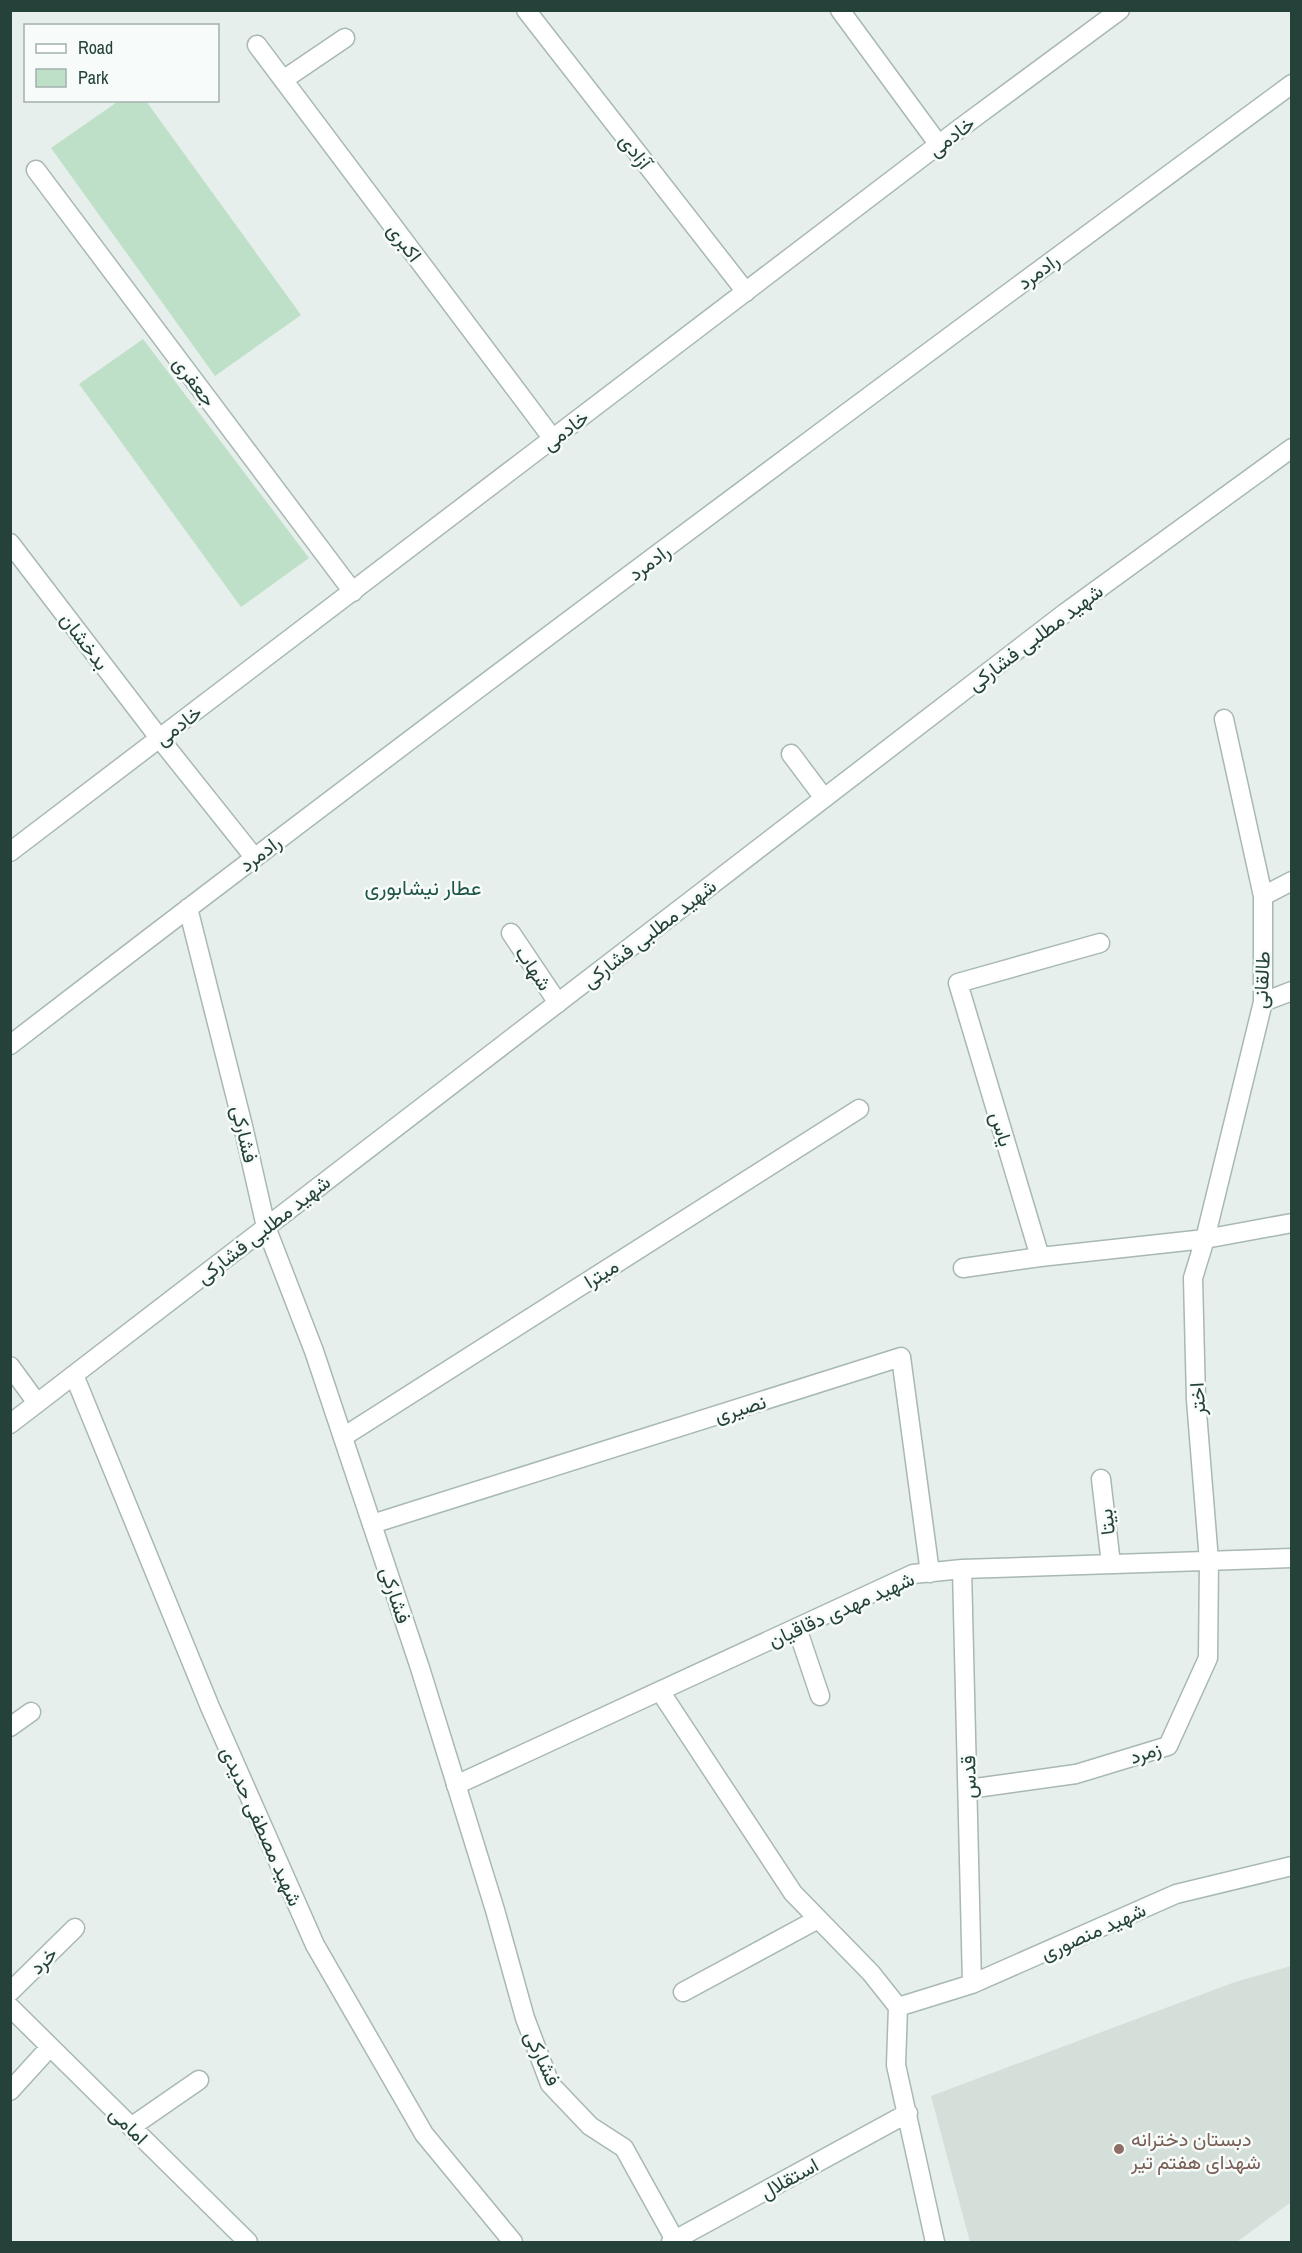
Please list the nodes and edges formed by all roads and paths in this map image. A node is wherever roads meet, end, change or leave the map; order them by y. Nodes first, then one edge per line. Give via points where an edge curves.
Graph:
1 (526, 10) edge
2 (840, 10) edge
3 (1120, 10) edge
4 (345, 38) dead end
5 (257, 45) dead end
6 (283, 80) junction
7 (1292, 84) edge
8 (939, 145) junction
9 (36, 170) dead end
10 (746, 292) junction
11 (553, 439) junction
12 (1292, 448) edge
13 (10, 543) edge
14 (353, 591) junction
15 (1224, 719) dead end
16 (160, 739) junction
17 (791, 754) dead end
18 (824, 798) junction
19 (10, 852) edge
20 (254, 857) junction
21 (1292, 881) edge
22 (1263, 896) junction
23 (188, 908) junction
24 (511, 933) dead end
25 (1100, 943) dead end
26 (1292, 991) edge
27 (1263, 1002) junction
28 (558, 1003) junction
29 (10, 1045) edge
30 (860, 1108) dead end
31 (1292, 1223) edge
32 (266, 1227) junction
33 (1205, 1239) junction
34 (1040, 1257) junction
35 (963, 1268) dead end
36 (10, 1366) edge
37 (74, 1375) junction
38 (37, 1403) junction
39 (10, 1424) edge
40 (343, 1437) junction
41 (1101, 1479) dead end
42 (372, 1524) junction
43 (1292, 1557) edge
44 (1209, 1561) junction
45 (1111, 1564) junction
46 (962, 1569) junction
47 (930, 1573) junction
48 (797, 1628) junction
49 (660, 1691) junction
50 (820, 1696) dead end
51 (31, 1712) dead end
52 (10, 1727) edge
53 (456, 1785) junction
54 (968, 1789) junction
55 (1292, 1866) edge
56 (818, 1919) junction
57 (75, 1928) dead end
58 (972, 1984) junction
59 (10, 1992) edge
60 (683, 1992) dead end
61 (10, 2007) edge
62 (898, 2007) junction
63 (50, 2047) junction
64 (199, 2080) dead end
65 (10, 2091) edge
66 (908, 2113) junction
67 (131, 2127) junction
68 (248, 2242) edge
69 (513, 2242) edge
70 (674, 2242) edge
71 (935, 2242) edge

1 - 10 street, آزادی
2 - 8 street
3 - 8 street, خادمی
4 - 6 street
5 - 6 street, اکبری
6 - 11 street, اکبری
7 - 20 street, رادمرد
8 - 10 street, خادمی
9 - 14 street, جعفری
10 - 11 street, خادمی
11 - 14 street, خادمی
12 - 18 street, شهید مطلبی فشارکی via 1065,614
13 - 16 street, بدخشان
14 - 16 street, خادمی
15 - 22 street, طالقانی
16 - 19 street, خادمی
16 - 20 street, بدخشان
17 - 18 street
18 - 28 street, شهید مطلبی فشارکی
20 - 23 street, رادمرد
21 - 22 street
22 - 27 street, طالقانی
23 - 29 street, رادمرد
23 - 32 street, فشارکی
24 - 28 street, شهاب
25 - 34 street, یاس via 958,983
26 - 27 street
27 - 33 street, طالقانی
28 - 32 street, شهید مطلبی فشارکی
30 - 40 street, میترا
31 - 33 street
32 - 37 street, شهید مطلبی فشارکی
32 - 40 street, فشارکی
33 - 34 street
33 - 44 street, اختر via 1193,1278 1196,1400
34 - 35 street
36 - 38 street
37 - 38 street, شهید مطلبی فشارکی
37 - 69 street, شهید مصطفی حدیدی via 210,1707 315,1945 424,2134
38 - 39 street, شهید مطلبی فشارکی
40 - 42 street, فشارکی
41 - 45 street, بیتا
42 - 47 street, نصیری via 901,1358
42 - 53 street, فشارکی
43 - 44 street, شهید مهدی دقاقیان
44 - 45 street, شهید مهدی دقاقیان
44 - 54 street, زمرد via 1208,1658 1168,1746 1077,1774
45 - 46 street, شهید مهدی دقاقیان
46 - 47 street, شهید مهدی دقاقیان
46 - 54 street, قدس
47 - 48 street, شهید مهدی دقاقیان via 913,1574
48 - 49 street, شهید مهدی دقاقیان
48 - 50 street
49 - 53 street, شهید مهدی دقاقیان
49 - 56 street via 793,1893
51 - 52 street
53 - 70 street, فشارکی via 525,2018 550,2084 590,2126 624,2148
54 - 58 street, قدس
55 - 58 street, شهید منصوری via 1176,1894
56 - 60 street
56 - 62 street
57 - 59 street, خرد
58 - 62 street, شهید منصوری
61 - 63 street, امامی
62 - 66 street via 896,2065
63 - 65 street
63 - 67 street, امامی
64 - 67 street
66 - 70 street, استقلال
66 - 71 street
67 - 68 street, امامی

